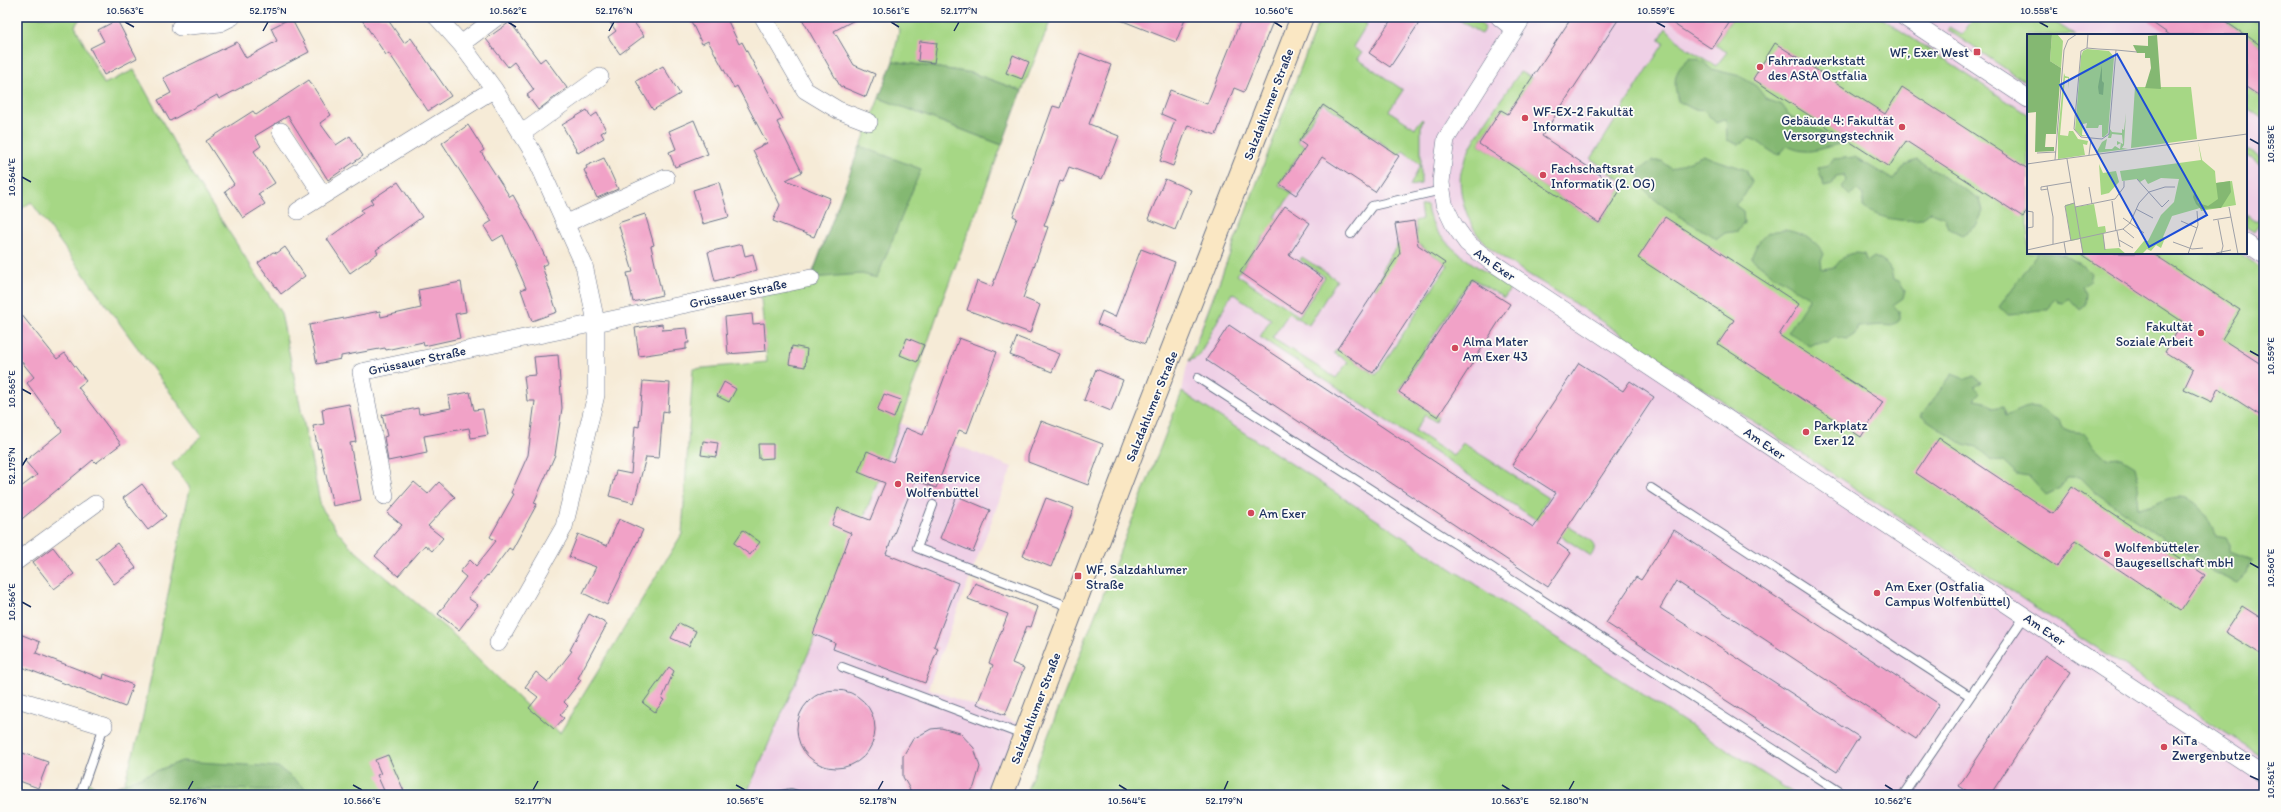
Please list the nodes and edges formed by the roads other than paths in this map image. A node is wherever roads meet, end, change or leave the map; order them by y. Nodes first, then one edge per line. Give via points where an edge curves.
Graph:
1 (232, 17) edge
2 (437, 17) edge
3 (497, 17) edge
4 (763, 17) edge
5 (1302, 17) edge
6 (1499, 17) edge
7 (1904, 17) edge
8 (209, 20) edge
9 (1519, 24) edge
10 (180, 26) dead end
11 (461, 44) junction
12 (600, 77) dead end
13 (494, 89) junction
14 (2027, 98) edge
15 (869, 122) dead end
16 (281, 131) dead end
17 (522, 134) junction
18 (666, 178) dead end
19 (1442, 190) junction
20 (324, 195) junction
21 (298, 211) dead end
22 (565, 224) junction
23 (1351, 234) dead end
24 (2247, 244) edge
25 (2264, 255) edge
26 (811, 278) dead end
27 (596, 322) junction
28 (1198, 378) dead end
29 (1652, 488) dead end
30 (385, 496) dead end
31 (94, 504) dead end
32 (932, 505) dead end
33 (17, 561) edge
34 (1074, 608) junction
35 (2026, 616) junction
36 (498, 643) dead end
37 (842, 667) dead end
38 (1970, 696) junction
39 (17, 699) edge
40 (104, 726) joint
41 (1024, 735) junction
42 (2264, 775) edge
43 (80, 795) edge
44 (782, 795) edge
45 (797, 795) edge
46 (1002, 795) edge
47 (1845, 795) edge
48 (1903, 795) edge

1 - 8 street via 220,23
2 - 11 street
3 - 11 street
4 - 15 street via 805,90 838,110
5 - 34 street, Salzdahlumer Straße
6 - 9 street, Am Exer
7 - 14 street
8 - 10 street
9 - 19 street, Am Exer via 1446,139
11 - 13 street
12 - 17 street
13 - 17 street
13 - 20 street
16 - 20 street
17 - 22 street via 534,154
18 - 22 street
19 - 23 lane via 1372,206
19 - 35 street, Am Exer via 1444,204 1454,225 1467,244 1490,261
20 - 21 street
22 - 27 street via 584,265
24 - 25 street
26 - 27 street, Grüssauer Straße
27 - 30 street, Grüssauer Straße via 362,372
27 - 36 street via 596,395 564,527
28 - 47 lane
29 - 38 lane
31 - 33 street
32 - 34 lane via 917,548
34 - 41 street, Salzdahlumer Straße
35 - 38 lane
35 - 42 street, Am Exer
37 - 41 lane
38 - 48 lane
39 - 40 street
40 - 43 lane
41 - 46 street, Salzdahlumer Straße
44 - 45 lane

